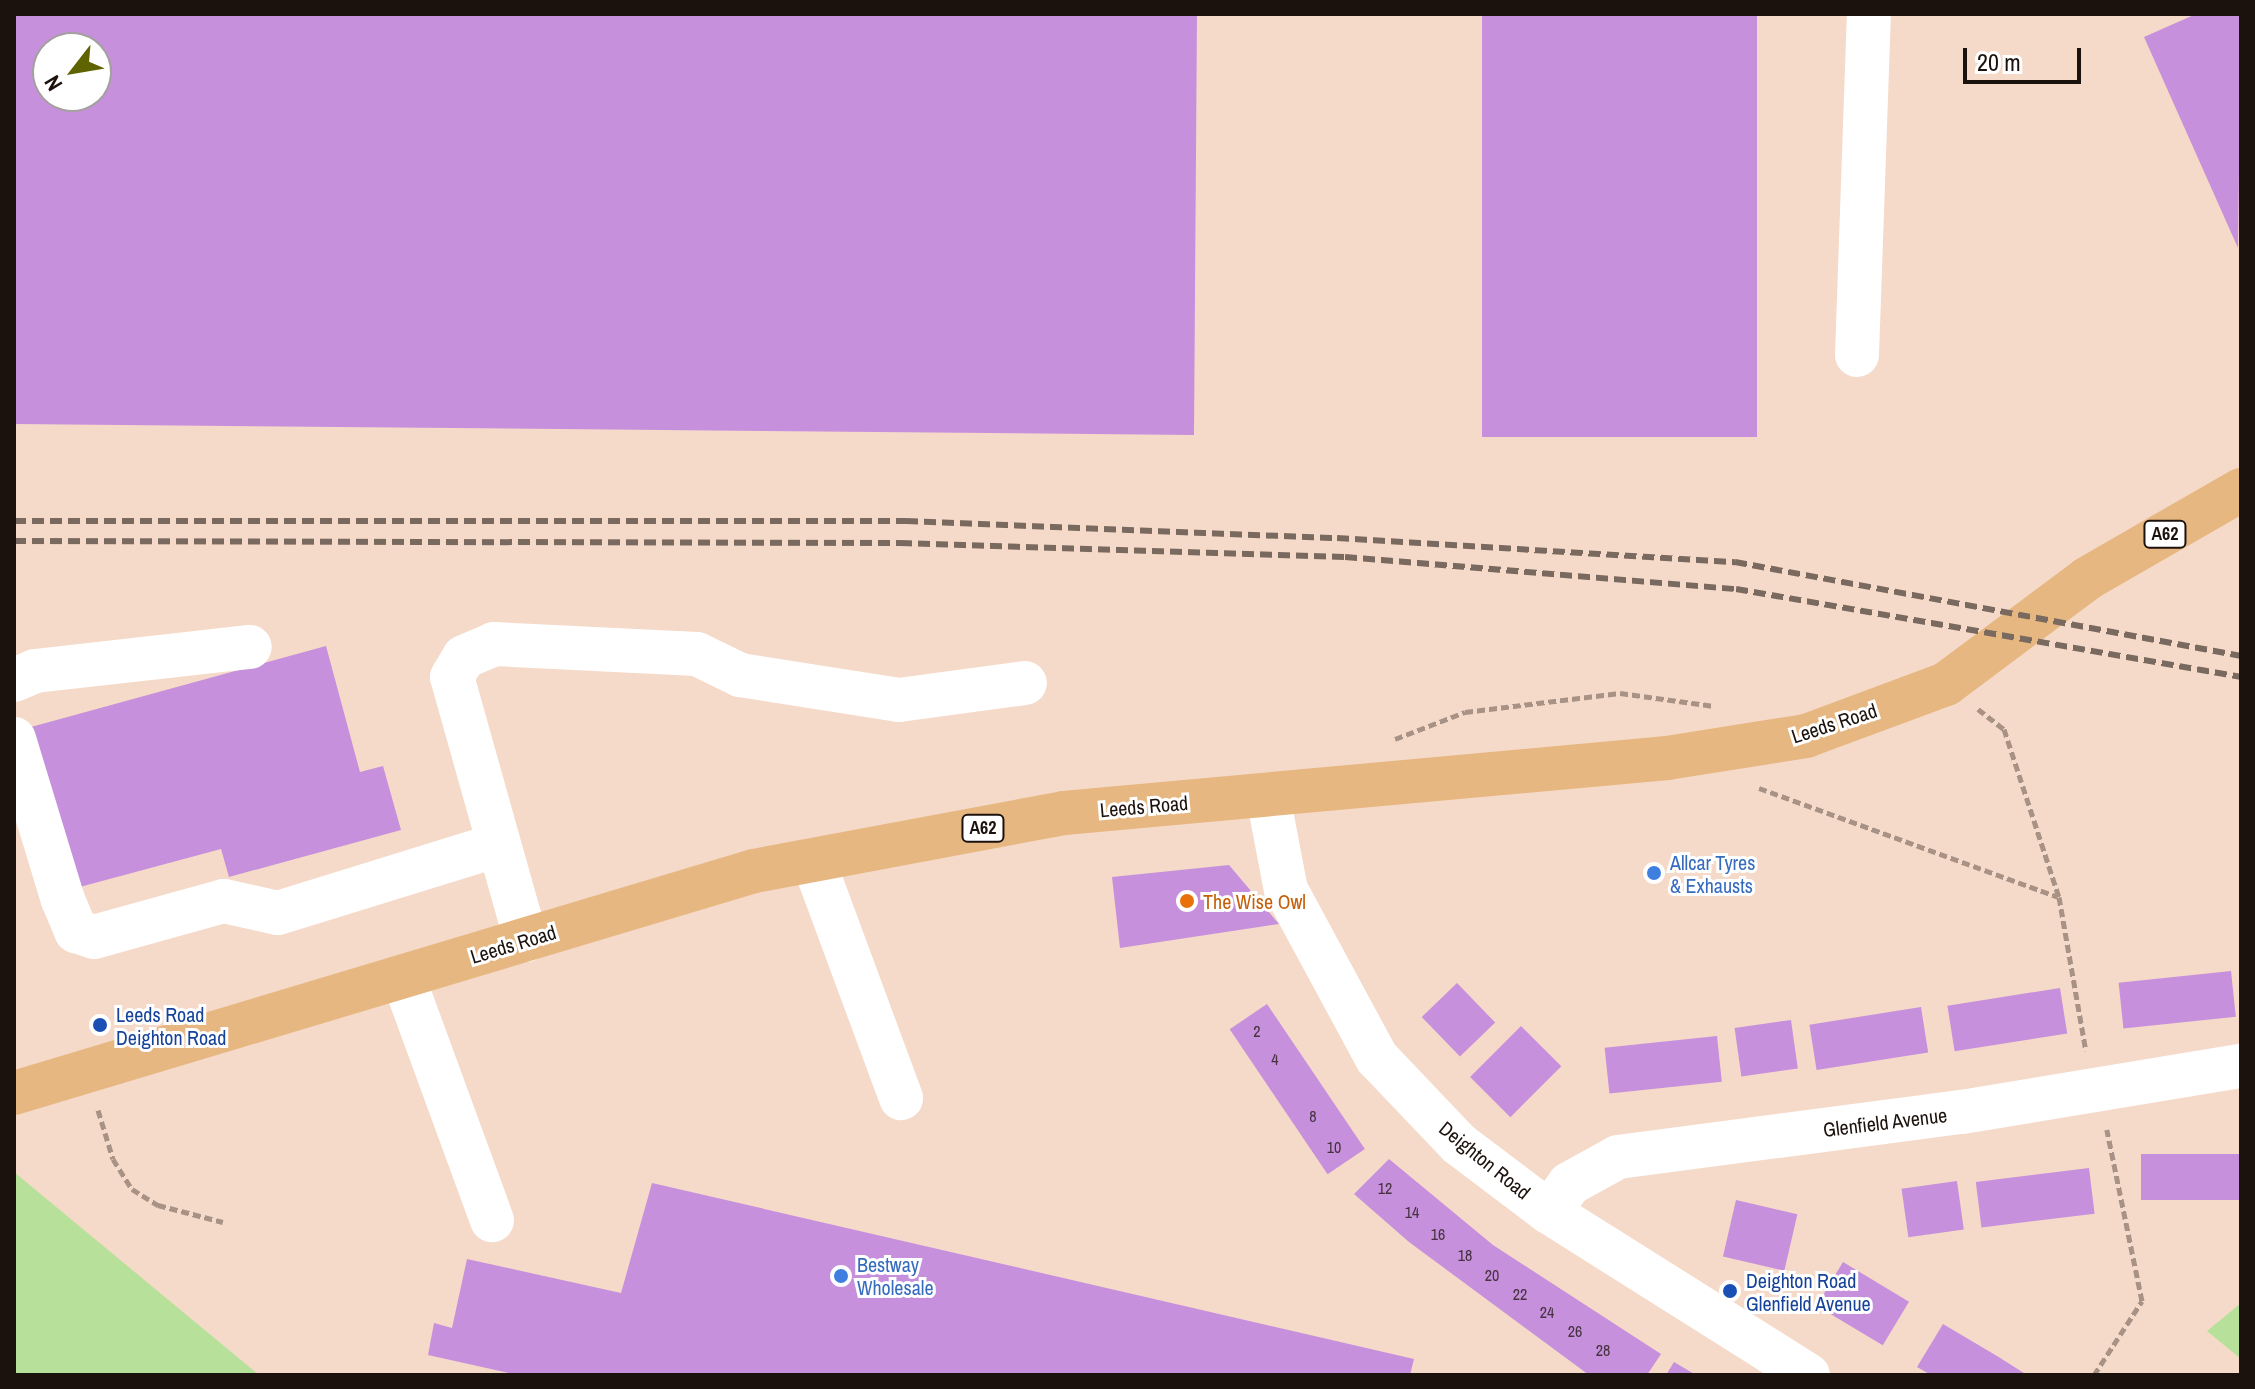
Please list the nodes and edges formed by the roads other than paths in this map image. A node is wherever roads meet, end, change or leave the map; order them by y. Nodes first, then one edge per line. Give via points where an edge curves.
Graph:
1 (1869, 14) edge
2 (1857, 355) dead end
3 (2241, 490) edge
4 (250, 647) dead end
5 (14, 680) edge
6 (1025, 683) dead end
7 (14, 739) edge
8 (1268, 796) junction
9 (495, 846) junction
10 (813, 860) junction
11 (526, 940) junction
12 (403, 977) junction
13 (2241, 1066) edge
14 (14, 1093) edge
15 (901, 1098) dead end
16 (1549, 1212) junction
17 (492, 1220) dead end
18 (1808, 1375) edge

1 - 2 street
3 - 8 main road, Leeds Road / A62 via 2088,578 1958,676 1806,736 1667,758
4 - 5 street via 35,671
6 - 9 street via 899,700 740,675 697,654 494,644 464,657 452,677
7 - 9 street via 63,900 76,931 94,937 224,901 278,913
8 - 10 main road, Leeds Road / A62 via 1064,813
8 - 16 street, Deighton Road via 1286,890 1377,1058 1459,1144
9 - 11 street
10 - 11 main road, Leeds Road / A62 via 754,871
10 - 15 street
11 - 12 main road, Leeds Road / A62
12 - 14 main road, Leeds Road / A62
12 - 17 street
13 - 16 street, Glenfield Avenue via 1962,1112 1618,1157 1569,1184
16 - 18 street, Deighton Road

